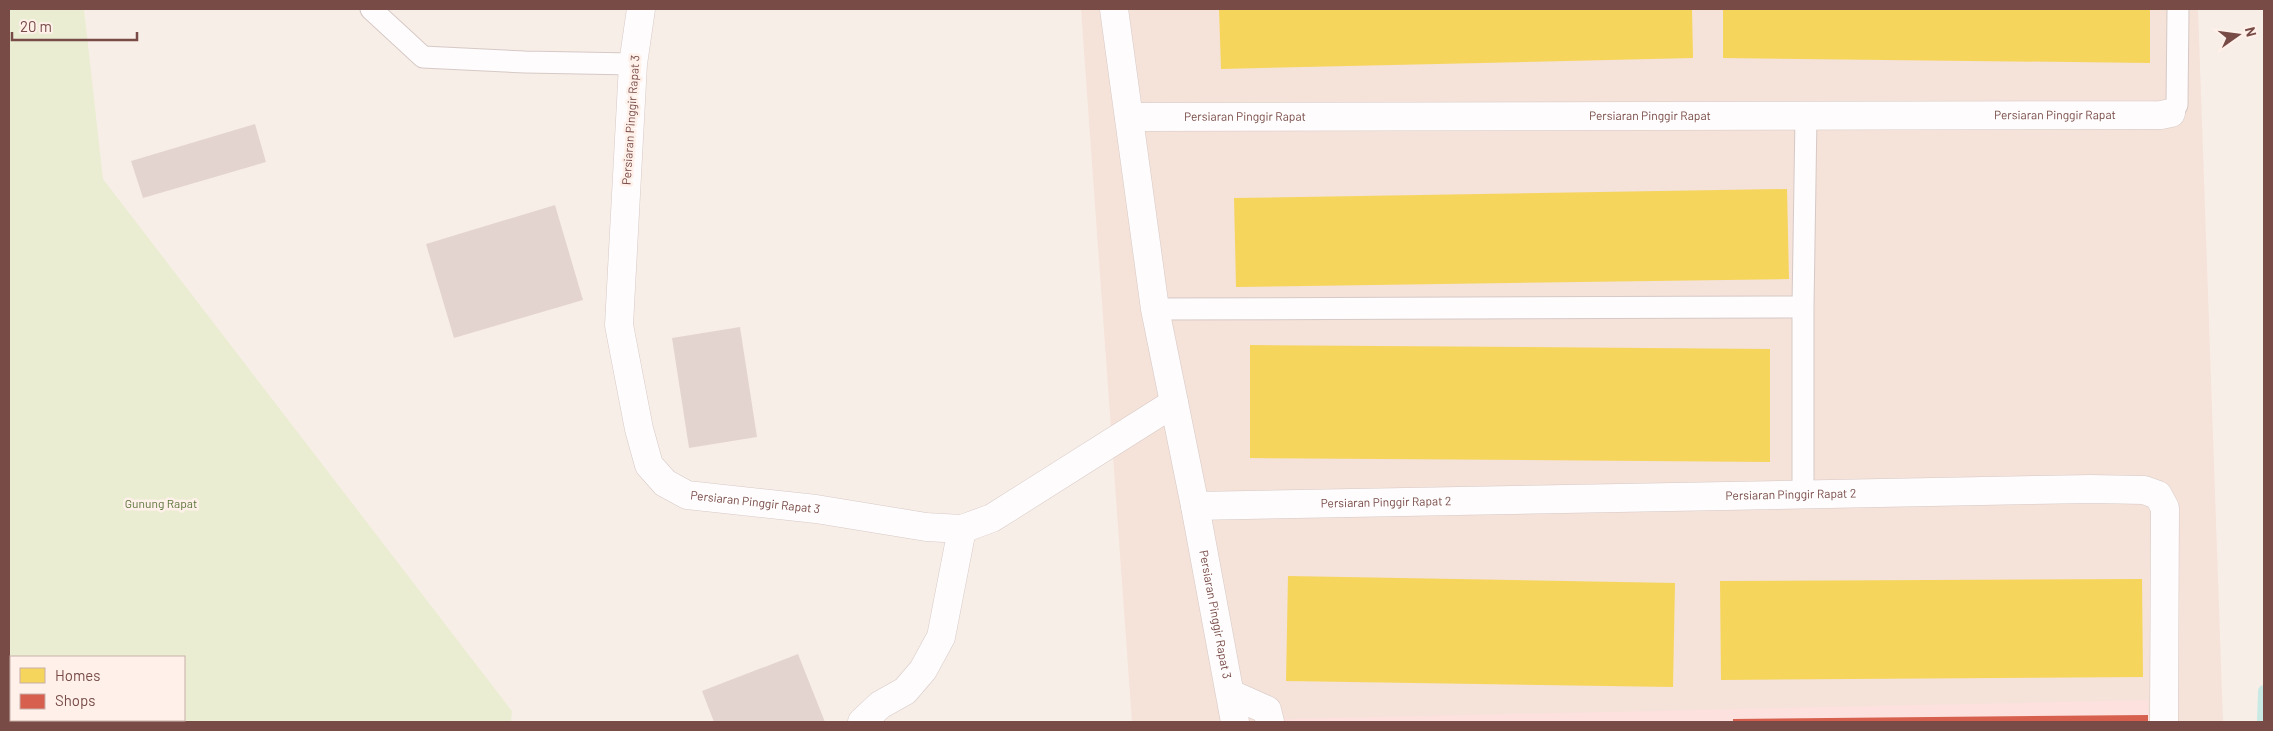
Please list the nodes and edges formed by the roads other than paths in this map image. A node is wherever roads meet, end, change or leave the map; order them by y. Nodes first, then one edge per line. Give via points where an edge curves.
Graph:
1 (371, 9) edge
2 (641, 9) edge
3 (1114, 9) edge
4 (2178, 9) edge
5 (633, 64) junction
6 (2172, 113) joint
7 (1806, 116) junction
8 (1129, 117) junction
9 (1803, 307) junction
10 (1155, 309) junction
11 (1174, 403) junction
12 (1803, 494) junction
13 (1195, 506) junction
14 (962, 529) junction
15 (1231, 694) junction
16 (862, 722) edge
17 (1235, 722) edge
18 (1270, 722) edge
19 (2164, 722) edge

1 - 5 lane via 423,57
2 - 5 street, Persiaran Pinggir Rapat 3
3 - 8 street, Persiaran Pinggir Rapat 3
4 - 6 lane via 2177,105
5 - 14 street, Persiaran Pinggir Rapat 3 via 619,325 649,465 665,483 688,495
6 - 7 street, Persiaran Pinggir Rapat
7 - 8 street, Persiaran Pinggir Rapat
7 - 9 lane
8 - 10 street, Persiaran Pinggir Rapat 3
9 - 10 lane
9 - 12 lane
10 - 11 street, Persiaran Pinggir Rapat 3
11 - 13 street, Persiaran Pinggir Rapat 3
11 - 14 street, Persiaran Pinggir Rapat 3 via 992,518
12 - 13 street, Persiaran Pinggir Rapat 2
12 - 19 street, Persiaran Pinggir Rapat 2 via 2091,489 2144,490 2158,495 2164,508
13 - 15 street, Persiaran Pinggir Rapat 3
14 - 16 street via 941,637 923,670 905,691 880,705
15 - 17 street, Persiaran Pinggir Rapat 3
15 - 18 street via 1267,710

